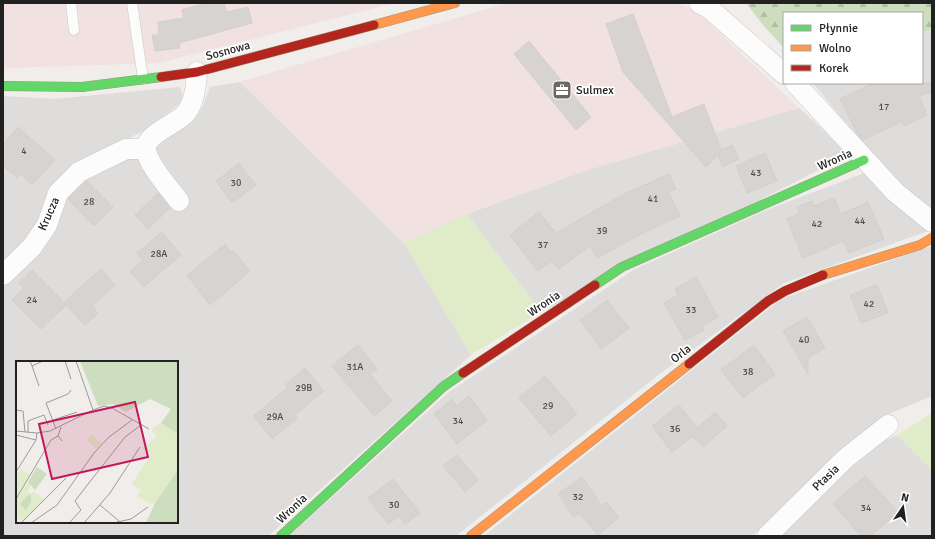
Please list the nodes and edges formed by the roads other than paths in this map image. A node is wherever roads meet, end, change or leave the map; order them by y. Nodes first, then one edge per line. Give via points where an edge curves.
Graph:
1 (71, 3) edge
2 (132, 3) edge
3 (454, 3) edge
4 (699, 3) edge
5 (74, 30) dead end
6 (197, 72) junction
7 (783, 73) edge
8 (144, 79) junction
9 (796, 84) edge
10 (3, 86) edge
11 (146, 149) junction
12 (864, 160) junction
13 (179, 202) dead end
14 (932, 222) edge
15 (932, 238) edge
16 (3, 275) edge
17 (888, 425) dead end
18 (281, 536) edge
19 (471, 536) edge
20 (767, 536) edge

1 - 5 lane
2 - 8 lane
3 - 6 street, Sosnowa
4 - 7 street via 710,9
6 - 8 street, Sosnowa
6 - 11 street via 195,95 186,113 148,140
8 - 10 street, Sosnowa via 82,87
9 - 12 street
11 - 13 street via 151,162
11 - 16 street, Krucza via 126,149 79,172 58,193 47,225 32,247
12 - 14 street via 895,192
12 - 18 street, Wronia via 622,266 444,386
15 - 19 street, Orla via 920,245 805,281 768,301
17 - 20 street, Ptasia via 846,458

